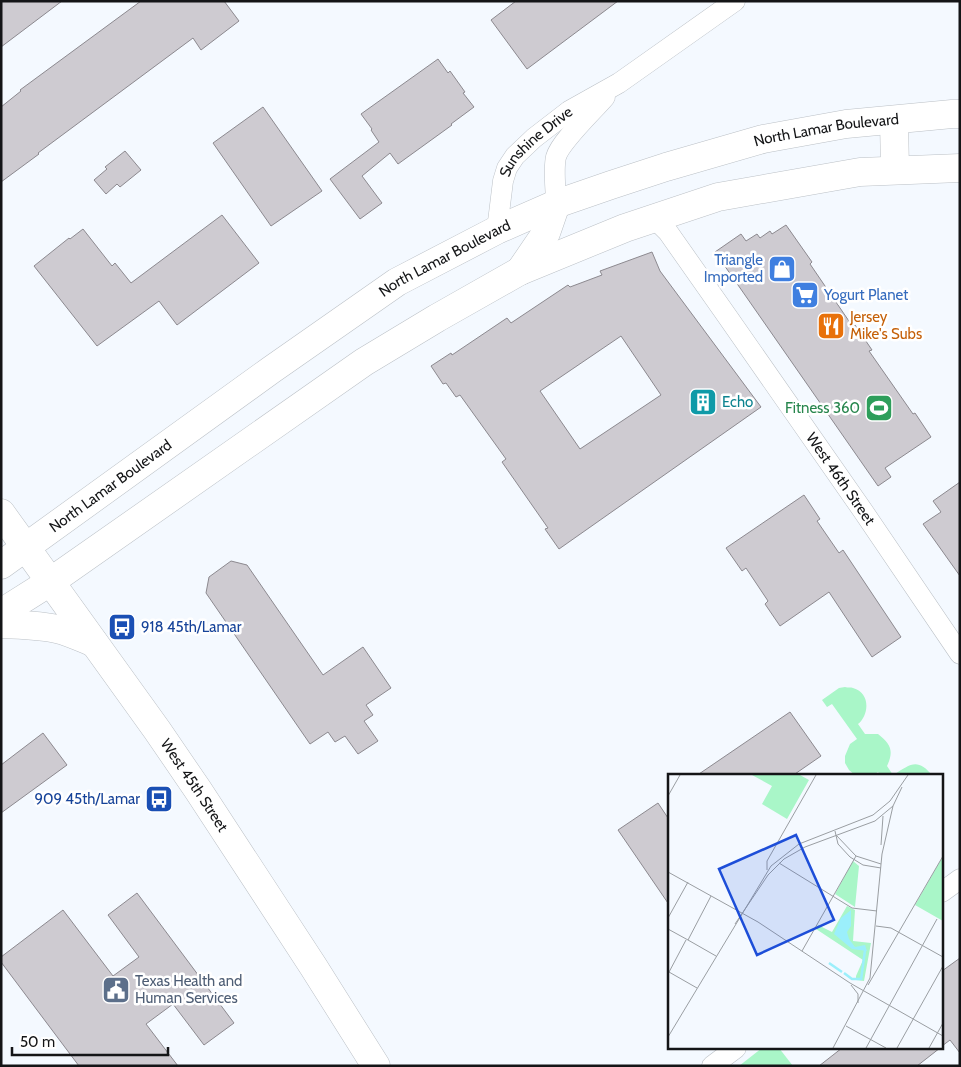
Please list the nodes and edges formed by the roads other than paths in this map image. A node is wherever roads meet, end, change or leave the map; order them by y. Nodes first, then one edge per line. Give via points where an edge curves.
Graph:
1 (735, 1) edge
2 (619, 83) junction
3 (960, 114) edge
4 (894, 120) junction
5 (960, 168) edge
6 (895, 170) junction
7 (556, 204) junction
8 (663, 222) junction
9 (497, 230) junction
10 (520, 271) junction
11 (1, 513) edge
12 (26, 548) junction
13 (1, 565) edge
14 (50, 582) junction
15 (1, 613) edge
16 (1, 624) edge
17 (94, 643) junction
18 (960, 654) edge
19 (960, 878) edge
20 (944, 890) edge
21 (733, 1050) edge
22 (376, 1066) edge
23 (712, 1066) edge

1 - 2 street, Sunshine Drive
2 - 7 street, Sunshine Drive via 561,146 556,157
2 - 9 street, Sunshine Drive via 569,111 515,156 503,182
3 - 4 main road, North Lamar Boulevard
4 - 6 main road
4 - 7 main road, North Lamar Boulevard via 846,124 763,139
5 - 6 main road
6 - 8 main road via 860,172 718,197
7 - 9 main road, North Lamar Boulevard
7 - 10 main road via 546,233
8 - 10 main road via 625,228
8 - 18 street, West 46th Street
9 - 12 main road, North Lamar Boulevard via 397,282
10 - 14 main road via 364,362
11 - 12 main road, West 45th Street
12 - 13 main road, North Lamar Boulevard
12 - 14 main road, West 45th Street
14 - 15 main road
14 - 17 main road, West 45th Street
16 - 17 main road via 56,628
17 - 22 main road, West 45th Street via 198,790
19 - 20 street
21 - 23 street

